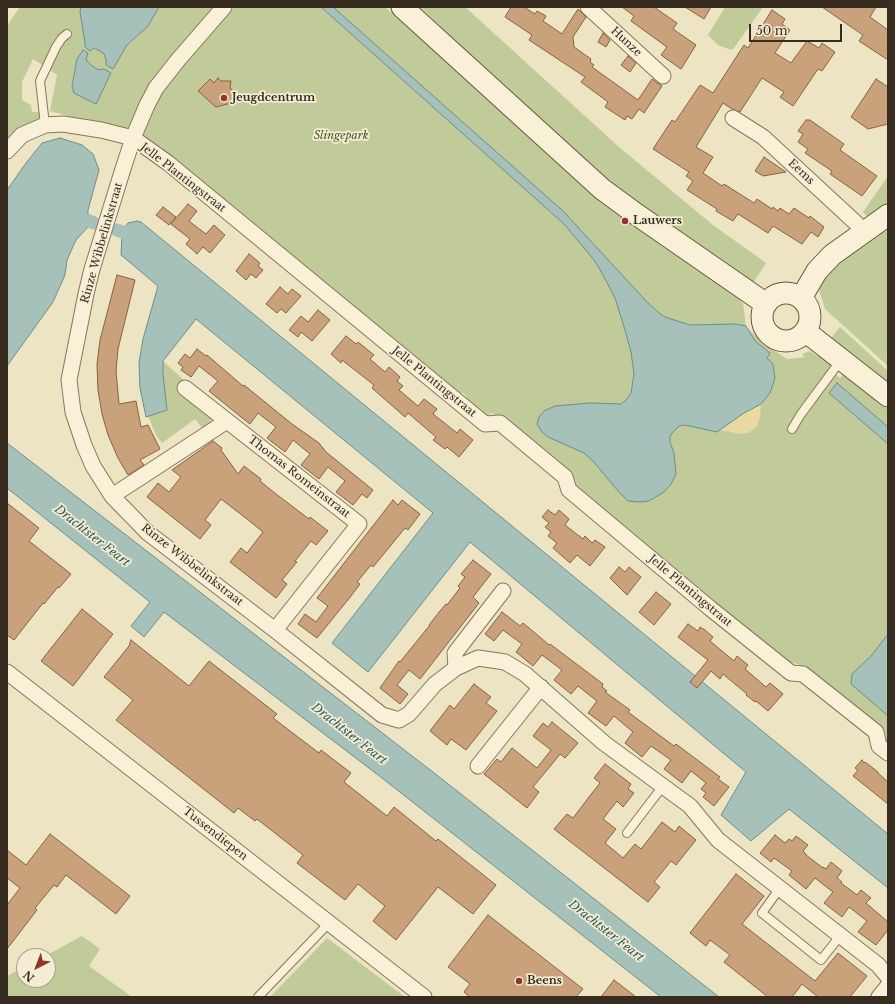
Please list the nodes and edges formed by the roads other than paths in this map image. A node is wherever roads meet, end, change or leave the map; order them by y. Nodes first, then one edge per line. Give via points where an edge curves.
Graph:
1 (224, 7) edge
2 (402, 7) edge
3 (588, 7) edge
4 (67, 34) dead end
5 (663, 76) dead end
6 (733, 118) dead end
7 (45, 125) junction
8 (133, 138) junction
9 (7, 151) edge
10 (888, 215) edge
11 (864, 233) junction
12 (801, 298) junction
13 (766, 304) junction
14 (805, 331) junction
15 (842, 360) junction
16 (185, 388) dead end
17 (888, 396) edge
18 (227, 421) junction
19 (792, 429) dead end
20 (112, 496) junction
21 (503, 591) dead end
22 (275, 630) junction
23 (456, 668) junction
24 (7, 672) edge
25 (541, 687) junction
26 (888, 753) edge
27 (478, 766) dead end
28 (663, 786) junction
29 (627, 833) dead end
30 (780, 888) junction
31 (329, 923) junction
32 (840, 936) junction
33 (888, 977) edge
34 (888, 986) edge
35 (258, 997) edge
36 (424, 997) edge
37 (879, 997) edge

1 - 8 street, Jelle Plantingstraat via 156,88
2 - 13 street via 602,189
3 - 5 street, Hunze
4 - 7 lane via 56,47 40,81
6 - 11 street, Eems via 763,137
7 - 8 street via 63,124
7 - 9 street via 22,135
8 - 20 street, Rinze Wibbelinkstraat via 92,269 69,380 73,412 84,445 93,466
8 - 26 street, Jelle Plantingstraat via 168,163 485,424 500,424 565,477 569,490 711,608 792,674 803,674 876,732 879,746
10 - 11 street
11 - 12 street via 832,255 820,267
12 - 13 street via 781,294
12 - 14 street via 809,312 809,323
13 - 14 street via 762,320 768,333 775,338 782,341 795,339
14 - 15 street
15 - 17 street
15 - 19 lane
16 - 18 street, Thomas Romeinstraat
18 - 20 street
18 - 22 street, Thomas Romeinstraat via 359,524
20 - 22 street, Rinze Wibbelinkstraat via 148,533
21 - 23 street via 455,653
22 - 23 street, Rinze Wibbelinkstraat via 382,715 399,720 409,714 435,684
23 - 25 street, Rinze Wibbelinkstraat via 478,658 505,662
24 - 31 street, Tussendiepen
25 - 27 street
25 - 28 street, Rinze Wibbelinkstraat via 604,743
28 - 29 lane
28 - 30 street, Rinze Wibbelinkstraat via 690,806 718,840
30 - 32 street, Rinze Wibbelinkstraat
30 - 32 lane via 762,913 821,960
31 - 35 lane
31 - 36 street, Tussendiepen
32 - 33 street, Rinze Wibbelinkstraat via 878,965
34 - 37 street

